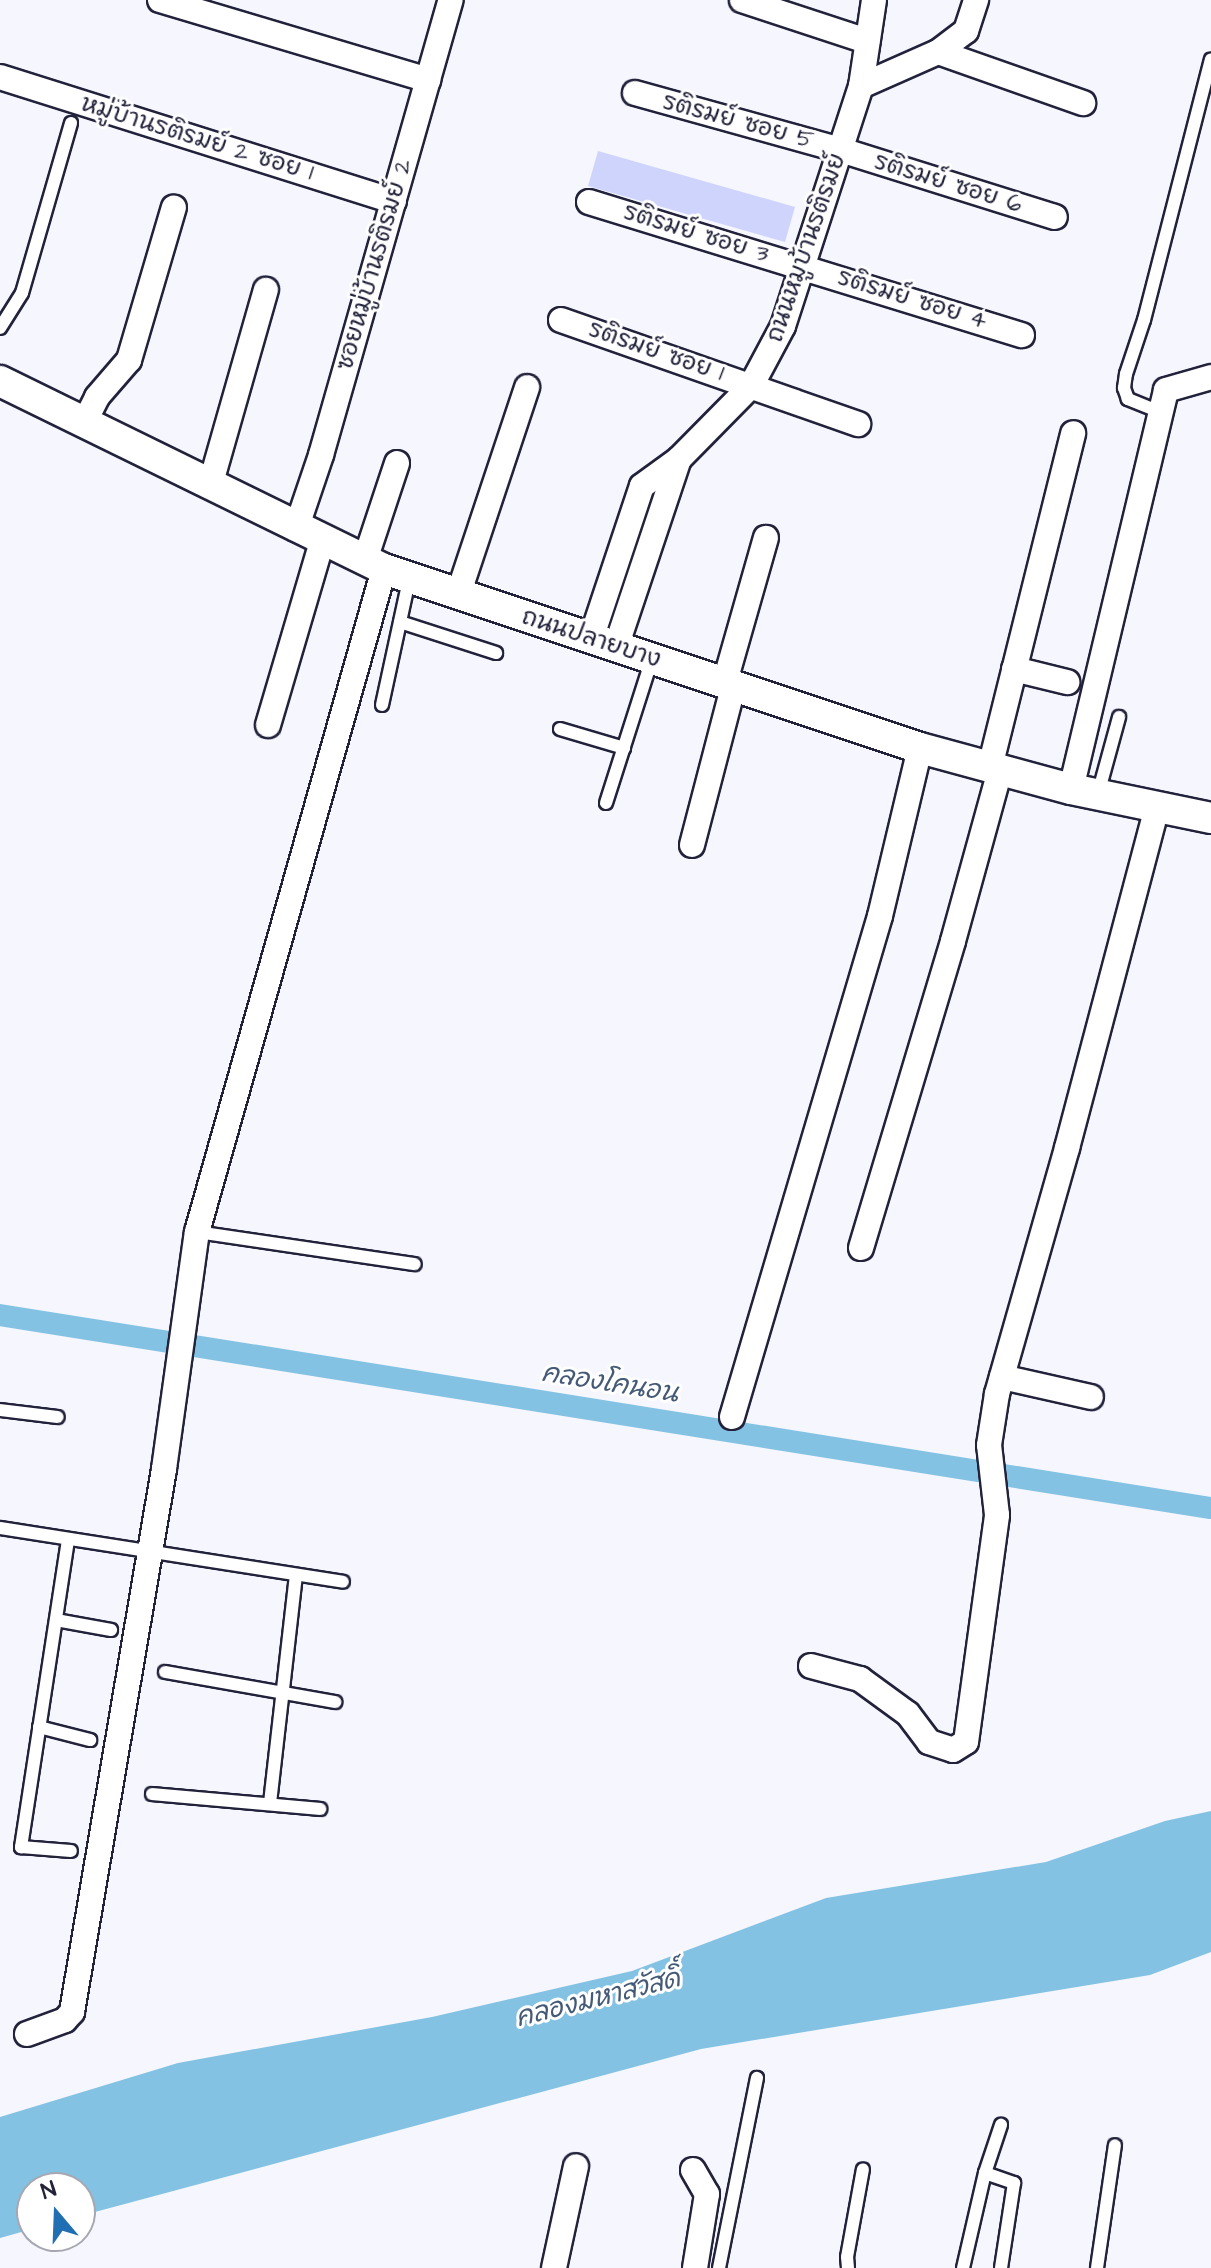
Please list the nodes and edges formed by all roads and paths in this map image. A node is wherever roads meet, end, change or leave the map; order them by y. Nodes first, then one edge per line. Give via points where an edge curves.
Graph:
1 (160, 0) edge
2 (451, 0) edge
3 (742, 0) edge
4 (874, 0) edge
5 (976, 0) edge
6 (867, 41) junction
7 (938, 52) junction
8 (1211, 59) edge
9 (0, 77) edge
10 (428, 80) junction
11 (861, 86) junction
12 (635, 93) dead end
13 (1083, 103) dead end
14 (71, 123) dead end
15 (841, 150) junction
16 (394, 201) junction
17 (589, 202) dead end
18 (174, 207) dead end
19 (1055, 217) dead end
20 (802, 266) junction
21 (266, 290) dead end
22 (561, 320) dead end
23 (0, 328) edge
24 (1022, 335) dead end
25 (1211, 377) edge
26 (0, 381) edge
27 (751, 386) junction
28 (527, 387) dead end
29 (1160, 412) junction
30 (84, 423) junction
31 (858, 424) dead end
32 (1073, 433) dead end
33 (397, 463) dead end
34 (210, 486) junction
35 (309, 535) junction
36 (766, 538) dead end
37 (386, 569) junction
38 (458, 595) junction
39 (400, 622) junction
40 (604, 643) junction
41 (496, 653) dead end
42 (652, 659) junction
43 (1014, 669) junction
44 (1067, 682) dead end
45 (728, 686) junction
46 (382, 705) dead end
47 (1119, 717) dead end
48 (268, 725) dead end
49 (560, 729) dead end
50 (624, 748) junction
51 (920, 748) junction
52 (995, 768) junction
53 (1084, 792) junction
54 (606, 803) dead end
55 (1157, 807) junction
56 (1211, 818) edge
57 (692, 845) dead end
58 (197, 1232) junction
59 (861, 1248) dead end
60 (415, 1264) dead end
61 (1002, 1377) junction
62 (1091, 1397) dead end
63 (0, 1410) edge
64 (58, 1417) dead end
65 (732, 1417) dead end
66 (0, 1528) edge
67 (68, 1540) junction
68 (149, 1554) junction
69 (296, 1575) junction
70 (343, 1582) dead end
71 (56, 1620) junction
72 (111, 1630) dead end
73 (811, 1666) dead end
74 (165, 1672) dead end
75 (283, 1691) junction
76 (335, 1702) dead end
77 (39, 1727) junction
78 (90, 1740) dead end
79 (152, 1794) dead end
80 (270, 1803) junction
81 (320, 1809) dead end
82 (71, 1851) dead end
83 (27, 2034) dead end
84 (757, 2078) dead end
85 (1001, 2125) dead end
86 (1115, 2145) dead end
87 (576, 2166) dead end
88 (863, 2169) dead end
89 (693, 2170) dead end
90 (985, 2173) junction
91 (554, 2268) edge
92 (695, 2268) edge
93 (719, 2268) edge
94 (848, 2268) edge
95 (963, 2268) edge
96 (1001, 2268) edge
97 (1097, 2268) edge

1 - 10 street
2 - 10 street, ซอยหมู่บ้านรติรมย์ 2
3 - 6 street
4 - 6 street, ถนนหมูบ้านรติรมย์
5 - 7 street via 966,31
6 - 11 street, ถนนหมูบ้านรติรมย์
7 - 11 street
7 - 13 street
8 - 29 lane via 1126,374 1128,399
9 - 16 street, หมู่บ้านรติรมย์ 2 ซอย 1
10 - 16 street, ซอยหมู่บ้านรติรมย์ 2
11 - 15 street, ถนนหมูบ้านรติรมย์
12 - 15 street, รติรมย์ ซอย 5
14 - 23 lane via 22,293
15 - 19 street, รติรมย์ ซอย 6
15 - 20 street, ถนนหมูบ้านรติรมย์
16 - 35 street, ซอยหมู่บ้านรติรมย์ 2
17 - 20 street, รติรมย์ ซอย 3
18 - 30 street via 129,360 97,397
20 - 24 street, รติรมย์ ซอย 4
20 - 27 street, ถนนหมูบ้านรติรมย์ via 783,326
21 - 34 street
22 - 27 street, รติรมย์ ซอย 1
25 - 29 street via 1166,390
26 - 30 street, ถนนปลายบาง
27 - 31 street, รติรมย์ ซอย 1
27 - 40 street, ถนนหมูบ้านรติรมย์ via 679,459 642,486
28 - 38 street
29 - 53 street
30 - 34 street, ถนนปลายบาง
32 - 43 street
33 - 37 street
34 - 35 street, ถนนปลายบาง
35 - 37 street, ถนนปลายบาง
35 - 48 street, ซอยหมู่บ้านรติรมย์ 2
36 - 45 street
37 - 38 street, ถนนปลายบาง
37 - 39 lane
37 - 58 street
38 - 40 street, ถนนปลายบาง
39 - 41 lane
39 - 46 lane
40 - 42 street, ถนนปลายบาง
42 - 45 street, ถนนปลายบาง
42 - 50 lane
43 - 44 street
43 - 52 street
45 - 51 street, ถนนปลายบาง
45 - 57 street
47 - 53 lane
49 - 50 lane
50 - 54 lane
51 - 52 street, ถนนปลายบาง
51 - 65 street via 880,916
52 - 53 street, ถนนปลายบาง
52 - 59 street via 953,941
53 - 55 street, ถนนปลายบาง
55 - 56 street, ถนนปลายบาง
55 - 61 street
58 - 60 lane
58 - 68 street
61 - 62 street
61 - 73 street via 990,1462 996,1493 989,1587 966,1742 953,1750 929,1742 908,1714 860,1679
63 - 64 lane
66 - 67 lane
67 - 68 lane
67 - 71 lane
68 - 69 lane
68 - 83 street via 72,2012 65,2020
69 - 70 lane
69 - 75 lane
71 - 72 lane
71 - 77 lane
74 - 75 lane
75 - 76 lane
75 - 80 lane
77 - 78 lane
77 - 82 lane via 21,1847
79 - 80 lane
80 - 81 lane
84 - 93 lane
85 - 90 lane
86 - 97 lane
87 - 91 street
88 - 94 lane
89 - 92 street via 707,2194
90 - 95 lane
90 - 96 lane via 1014,2183

